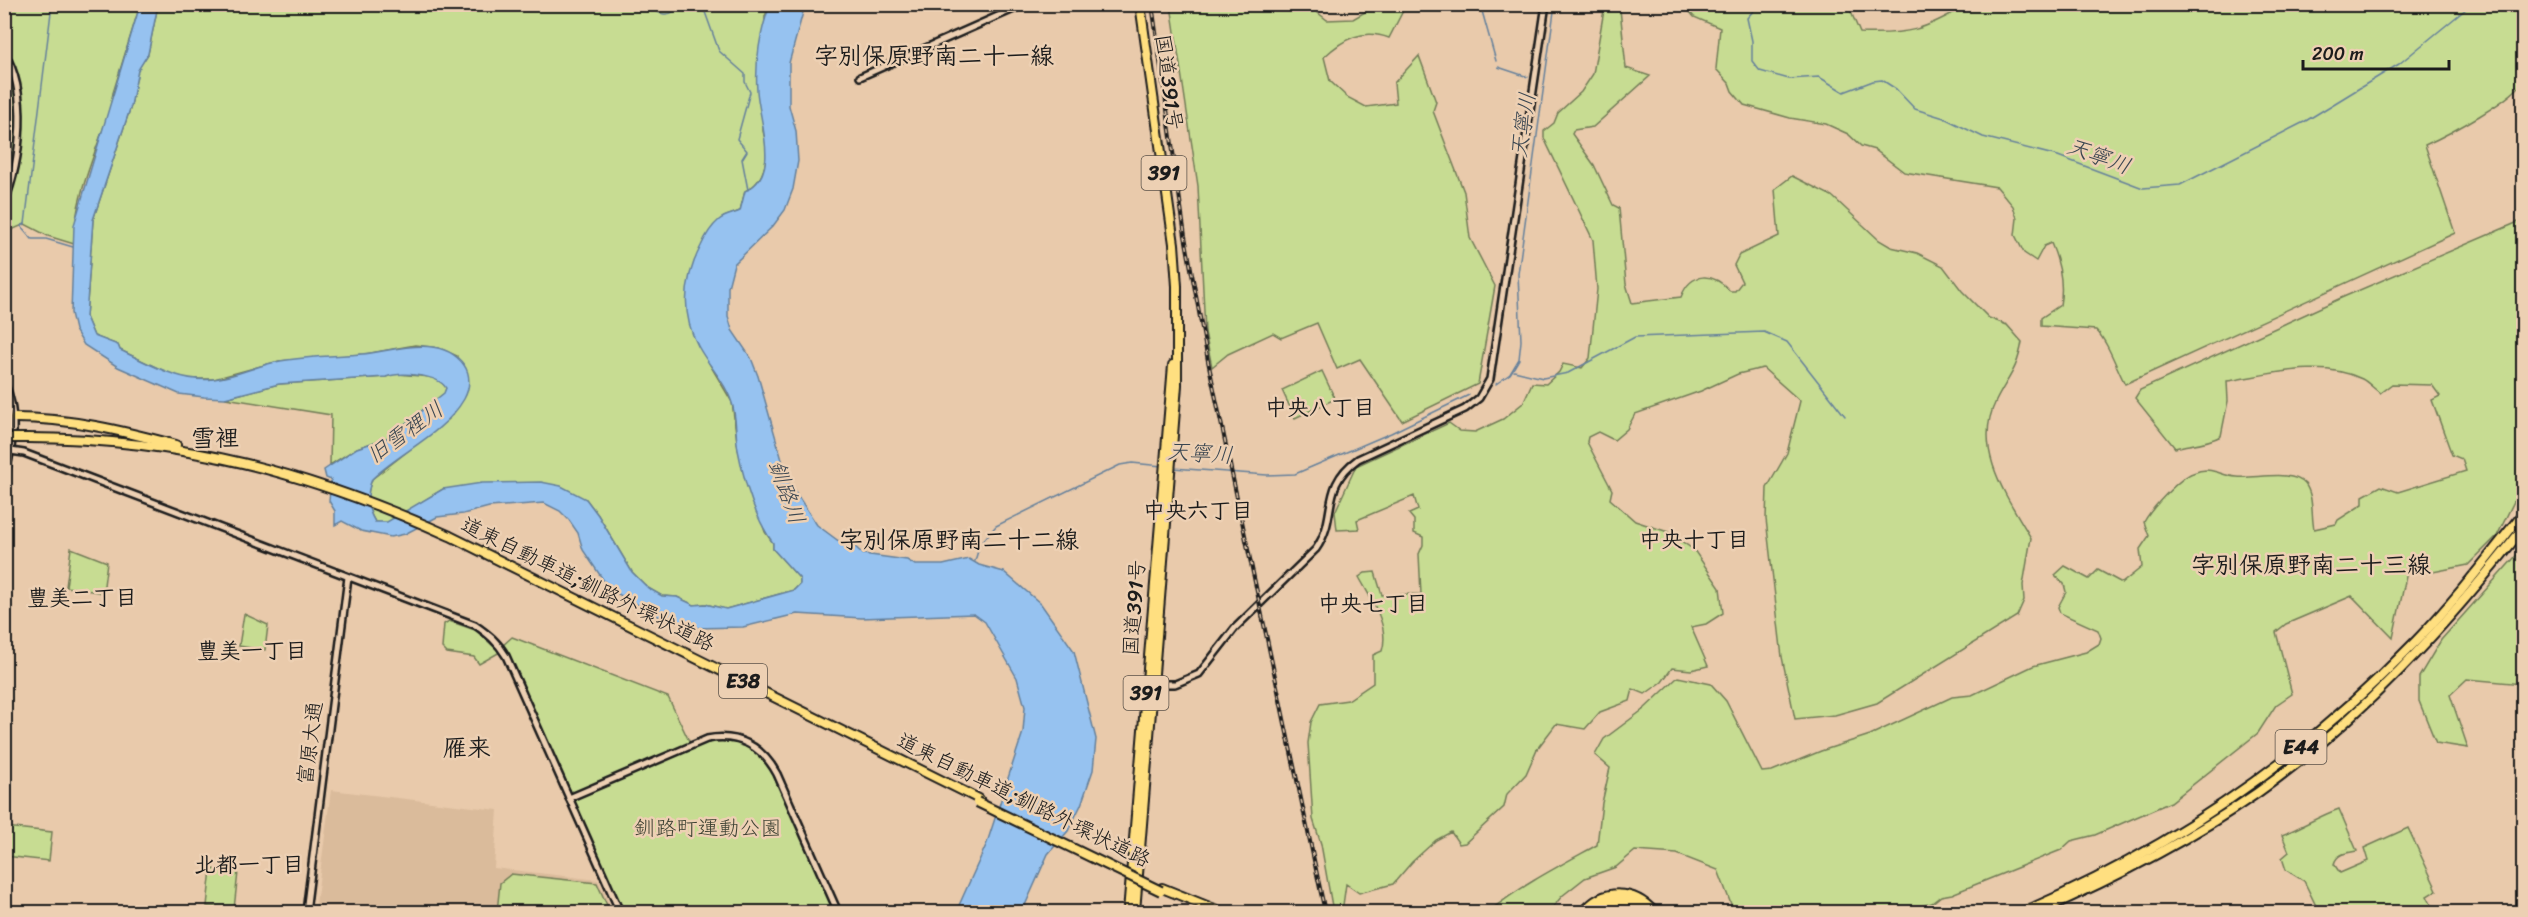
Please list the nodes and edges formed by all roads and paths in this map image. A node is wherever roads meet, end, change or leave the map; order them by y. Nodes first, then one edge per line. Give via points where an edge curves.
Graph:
1 (1025, 4) edge
2 (1140, 4) edge
3 (1546, 4) edge
4 (4, 53) edge
5 (860, 77) dead end
6 (4, 203) edge
7 (4, 382) edge
8 (4, 412) edge
9 (15, 418) junction
10 (4, 427) edge
11 (4, 440) edge
12 (27, 440) junction
13 (12, 449) junction
14 (4, 450) edge
15 (227, 458) junction
16 (4, 481) edge
17 (315, 484) junction
18 (2523, 512) edge
19 (2523, 527) edge
20 (348, 577) junction
21 (1150, 684) junction
22 (569, 798) junction
23 (1162, 890) junction
24 (306, 912) edge
25 (620, 912) edge
26 (838, 912) edge
27 (1128, 912) edge
28 (1135, 912) edge
29 (1211, 912) edge
30 (1222, 912) edge
31 (1584, 912) edge
32 (1592, 912) edge
33 (1645, 912) edge
34 (1654, 912) edge
35 (2023, 912) edge
36 (2037, 912) edge

1 - 5 street
2 - 21 highway, 国道391号 / 391 via 1177,286
3 - 21 street via 1490,379 1485,390 1465,409 1349,465 1334,485 1324,534 1316,549 1235,628 1199,674 1175,684
4 - 6 street via 18,84 20,121 15,164
7 - 9 street
8 - 10 street
9 - 13 street
9 - 15 highway via 85,423
11 - 12 highway, 道東自動車道;釧路外環状道路 / E38, bridge
12 - 15 highway, 道東自動車道;釧路外環状道路 / E38 via 125,443
12 - 17 highway, 道東自動車道;釧路外環状道路 / E38 via 88,442 192,455
13 - 14 street
13 - 16 street
13 - 20 street
15 - 17 highway, 道東自動車道;釧路外環状道路 / E38
17 - 23 highway, 道東自動車道;釧路外環状道路 / E38, bridge via 403,518 506,565
18 - 35 highway, E44 via 2418,639 2377,681 2299,748 2234,797 2157,846
19 - 36 highway, E44 via 2424,645 2305,756 2258,792 2181,840 2115,877
20 - 22 street via 475,625 493,638 506,656
20 - 24 street, 富原大通
21 - 27 highway, 国道391号 / 391
21 - 28 highway, 国道391号 / 391
22 - 25 street
22 - 26 street via 707,739 729,736 746,742 764,754 777,774
23 - 29 highway, 道東自動車道;釧路外環状道路 / E38
23 - 30 highway, 道東自動車道;釧路外環状道路 / E38
31 - 34 highway via 1602,897 1620,894 1642,901
32 - 33 highway via 1615,900

